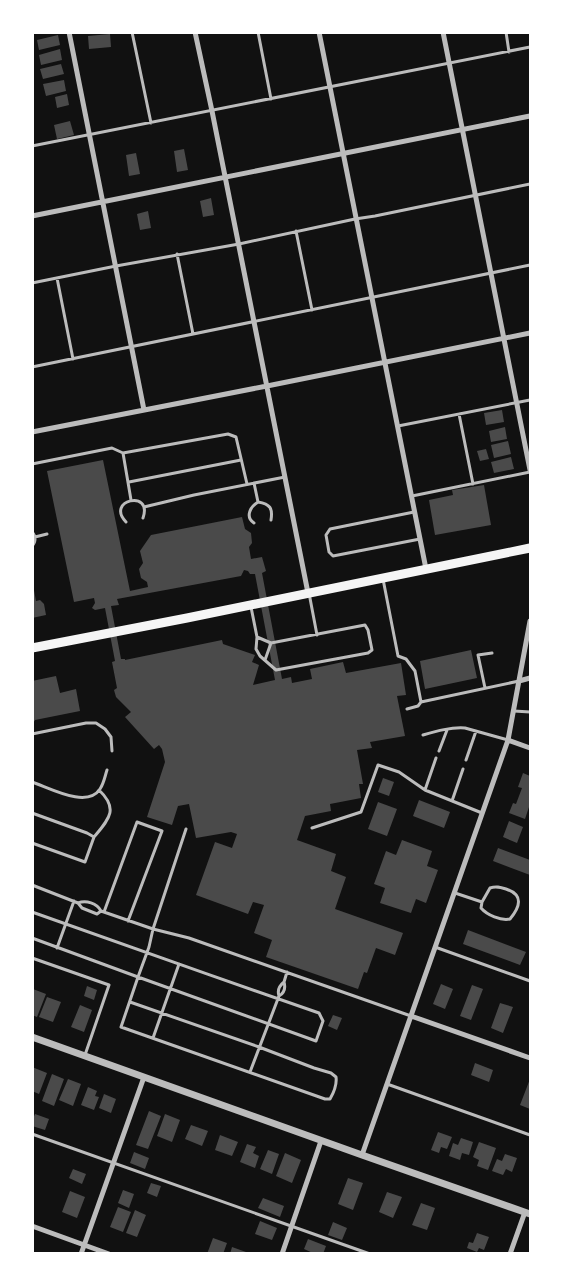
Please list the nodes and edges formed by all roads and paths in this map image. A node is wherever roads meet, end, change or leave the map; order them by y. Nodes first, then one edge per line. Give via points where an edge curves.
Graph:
1 (69, 32) edge
2 (132, 32) edge
3 (195, 32) edge
4 (258, 32) edge
5 (319, 32) edge
6 (443, 32) edge
7 (506, 32) edge
8 (530, 47) edge
9 (509, 52) junction
10 (449, 64) junction
11 (329, 87) junction
12 (271, 99) junction
13 (212, 111) junction
14 (530, 116) edge
15 (150, 123) junction
16 (462, 130) junction
17 (89, 135) junction
18 (32, 146) edge
19 (342, 154) junction
20 (225, 177) junction
21 (530, 184) edge
22 (476, 195) junction
23 (103, 202) junction
24 (32, 216) edge
25 (356, 218) junction
26 (296, 231) junction
27 (238, 244) junction
28 (177, 254) junction
29 (530, 265) edge
30 (116, 266) junction
31 (491, 274) junction
32 (56, 278) junction
33 (32, 282) edge
34 (371, 298) junction
35 (312, 310) junction
36 (254, 322) junction
37 (530, 332) edge
38 (193, 334) junction
39 (504, 338) junction
40 (132, 347) junction
41 (73, 359) junction
42 (384, 362) junction
43 (32, 367) edge
44 (267, 386) junction
45 (530, 400) edge
46 (518, 402) junction
47 (144, 410) junction
48 (459, 414) junction
49 (397, 426) junction
50 (32, 432) edge
51 (123, 453) junction
52 (242, 460) junction
53 (32, 464) edge
54 (530, 471) edge
55 (285, 477) junction
56 (129, 482) junction
57 (254, 483) junction
58 (247, 484) junction
59 (473, 484) junction
60 (411, 496) junction
61 (131, 500) junction
62 (258, 502) junction
63 (144, 507) junction
64 (414, 512) junction
65 (143, 518) dead end
66 (271, 520) dead end
67 (126, 522) dead end
68 (254, 523) dead end
69 (32, 532) edge
70 (46, 534) dead end
71 (35, 538) junction
72 (420, 539) junction
73 (32, 546) edge
74 (530, 548) edge
75 (426, 569) junction
76 (383, 578) junction
77 (308, 593) junction
78 (251, 605) junction
79 (530, 621) edge
80 (317, 635) junction
81 (257, 637) junction
82 (271, 643) junction
83 (32, 648) edge
84 (492, 653) dead end
85 (265, 660) junction
86 (530, 678) edge
87 (519, 680) junction
88 (485, 688) junction
89 (421, 702) junction
90 (407, 709) dead end
91 (514, 711) junction
92 (530, 712) edge
93 (447, 729) junction
94 (476, 731) junction
95 (32, 734) edge
96 (423, 735) dead end
97 (508, 740) junction
98 (530, 748) edge
99 (112, 751) dead end
100 (439, 751) dead end
101 (436, 758) dead end
102 (466, 760) dead end
103 (463, 769) dead end
104 (108, 770) dead end
105 (32, 782) edge
106 (100, 790) junction
107 (425, 790) junction
108 (452, 801) junction
109 (32, 813) edge
110 (482, 814) junction
111 (312, 828) dead end
112 (186, 830) dead end
113 (94, 837) junction
114 (32, 843) edge
115 (32, 885) edge
116 (455, 893) junction
117 (76, 902) junction
118 (482, 902) junction
119 (103, 911) junction
120 (32, 912) edge
121 (128, 921) junction
122 (66, 924) junction
123 (153, 929) junction
124 (32, 938) edge
125 (435, 947) junction
126 (57, 948) junction
127 (147, 953) junction
128 (32, 958) edge
129 (180, 964) junction
130 (287, 972) junction
131 (138, 978) junction
132 (530, 981) edge
133 (171, 989) junction
134 (278, 998) junction
135 (130, 1002) junction
136 (162, 1013) junction
137 (411, 1016) junction
138 (268, 1024) junction
139 (32, 1037) edge
140 (153, 1038) junction
141 (260, 1047) junction
142 (84, 1056) junction
143 (530, 1058) edge
144 (250, 1072) junction
145 (144, 1077) junction
146 (387, 1084) junction
147 (32, 1134) edge
148 (530, 1135) edge
149 (322, 1141) junction
150 (362, 1155) junction
151 (114, 1162) junction
152 (528, 1213) edge
153 (32, 1226) edge
154 (292, 1226) junction
155 (84, 1245) junction
156 (81, 1254) edge
157 (109, 1254) edge
158 (282, 1254) edge
159 (370, 1254) edge
160 (510, 1254) edge

1 - 17 street
2 - 15 lane
3 - 13 street
4 - 12 lane
5 - 11 street
6 - 10 street
7 - 9 lane
8 - 9 lane
9 - 10 lane
10 - 11 lane
10 - 16 street
11 - 12 lane
11 - 19 street
12 - 13 lane
13 - 15 lane
13 - 20 street
14 - 16 street
15 - 17 lane
16 - 19 street
16 - 22 street
17 - 18 lane
17 - 23 street
19 - 20 street
19 - 25 street
20 - 23 street
20 - 27 street
21 - 22 lane
22 - 25 lane
22 - 31 street
23 - 24 street
23 - 30 street
25 - 26 lane
25 - 34 street
26 - 27 lane
26 - 35 lane
27 - 28 lane
27 - 36 street
28 - 30 lane
28 - 38 lane
29 - 31 lane
30 - 32 lane
30 - 40 street
31 - 34 lane
31 - 39 street
32 - 33 lane
32 - 41 lane
34 - 35 lane
34 - 42 street
35 - 36 lane
36 - 38 lane
36 - 44 street
37 - 39 street
38 - 40 lane
39 - 42 street
39 - 46 street
40 - 41 lane
40 - 47 street
41 - 43 lane
42 - 44 street
42 - 49 street
44 - 47 street
44 - 55 street
45 - 46 lane
46 - 48 lane
46 - 54 street
47 - 50 street
48 - 49 lane
48 - 59 lane
49 - 60 street
51 - 52 lane via 228,434 236,437
51 - 53 lane via 112,448
51 - 56 lane
52 - 56 lane
52 - 58 lane
54 - 59 lane
55 - 57 lane
55 - 77 street
56 - 61 lane
57 - 58 lane
57 - 62 lane
58 - 63 lane
59 - 60 lane
60 - 64 street
61 - 63 lane
61 - 67 lane via 121,511
62 - 66 lane via 271,509
62 - 68 lane via 250,510 250,520
63 - 65 lane
64 - 72 street
64 - 72 lane via 330,529 326,534 329,552 333,556
69 - 71 lane
70 - 71 lane
71 - 73 lane
72 - 75 street
74 - 75 main road
75 - 76 main road
76 - 77 main road
76 - 89 lane via 398,656 406,659 415,671
77 - 78 main road
77 - 80 lane
78 - 81 lane
78 - 83 main road
79 - 87 street
80 - 82 lane
80 - 85 lane via 364,625 372,650 276,670
81 - 82 lane
81 - 85 lane via 256,649
82 - 85 lane
84 - 88 lane via 478,655
86 - 87 street
87 - 88 lane
87 - 91 street
88 - 89 lane
89 - 90 lane
91 - 92 lane
91 - 97 street
93 - 94 lane
93 - 96 lane
93 - 100 lane
94 - 97 lane
94 - 102 lane
95 - 99 lane via 86,723 96,724 111,737
97 - 98 street
97 - 110 street
101 - 107 lane
103 - 108 lane
104 - 106 lane
105 - 106 lane via 75,798 94,795
106 - 113 lane via 110,804 110,815
107 - 108 lane
107 - 111 lane via 399,772 378,764 361,812
108 - 110 lane
109 - 113 lane
110 - 116 street
112 - 123 lane
113 - 114 lane via 85,862
115 - 117 lane
116 - 118 lane
116 - 125 street
117 - 119 lane via 85,901
117 - 119 lane via 98,914
117 - 122 lane
118 - 118 lane via 484,912 506,920 515,913 519,902 517,895 493,886
119 - 121 lane
119 - 121 lane via 137,822 162,831
120 - 122 lane
121 - 123 lane
122 - 126 lane
122 - 127 lane
123 - 127 lane
123 - 130 lane
124 - 126 lane
125 - 132 lane
125 - 137 street
126 - 131 lane
127 - 129 lane
127 - 131 lane
128 - 142 lane via 109,985
129 - 133 lane
129 - 134 lane
130 - 134 lane via 283,994
130 - 137 lane
131 - 133 lane
131 - 135 lane
133 - 136 lane
133 - 138 lane
134 - 138 lane
134 - 138 lane via 319,1013 323,1020 316,1041
135 - 136 lane
135 - 140 lane via 122,1026
136 - 140 lane
136 - 141 lane
137 - 143 street
137 - 146 street
138 - 141 lane
139 - 142 street
140 - 144 lane
141 - 144 lane
141 - 144 lane via 332,1073 337,1082 333,1094 330,1099 325,1099
142 - 145 street
145 - 149 street
145 - 151 street
146 - 148 lane
146 - 150 street
147 - 151 lane
149 - 150 street
149 - 154 street
150 - 152 street
151 - 154 lane
151 - 155 street
152 - 160 street
153 - 155 street
154 - 158 street
154 - 159 lane
155 - 156 street
155 - 157 street

